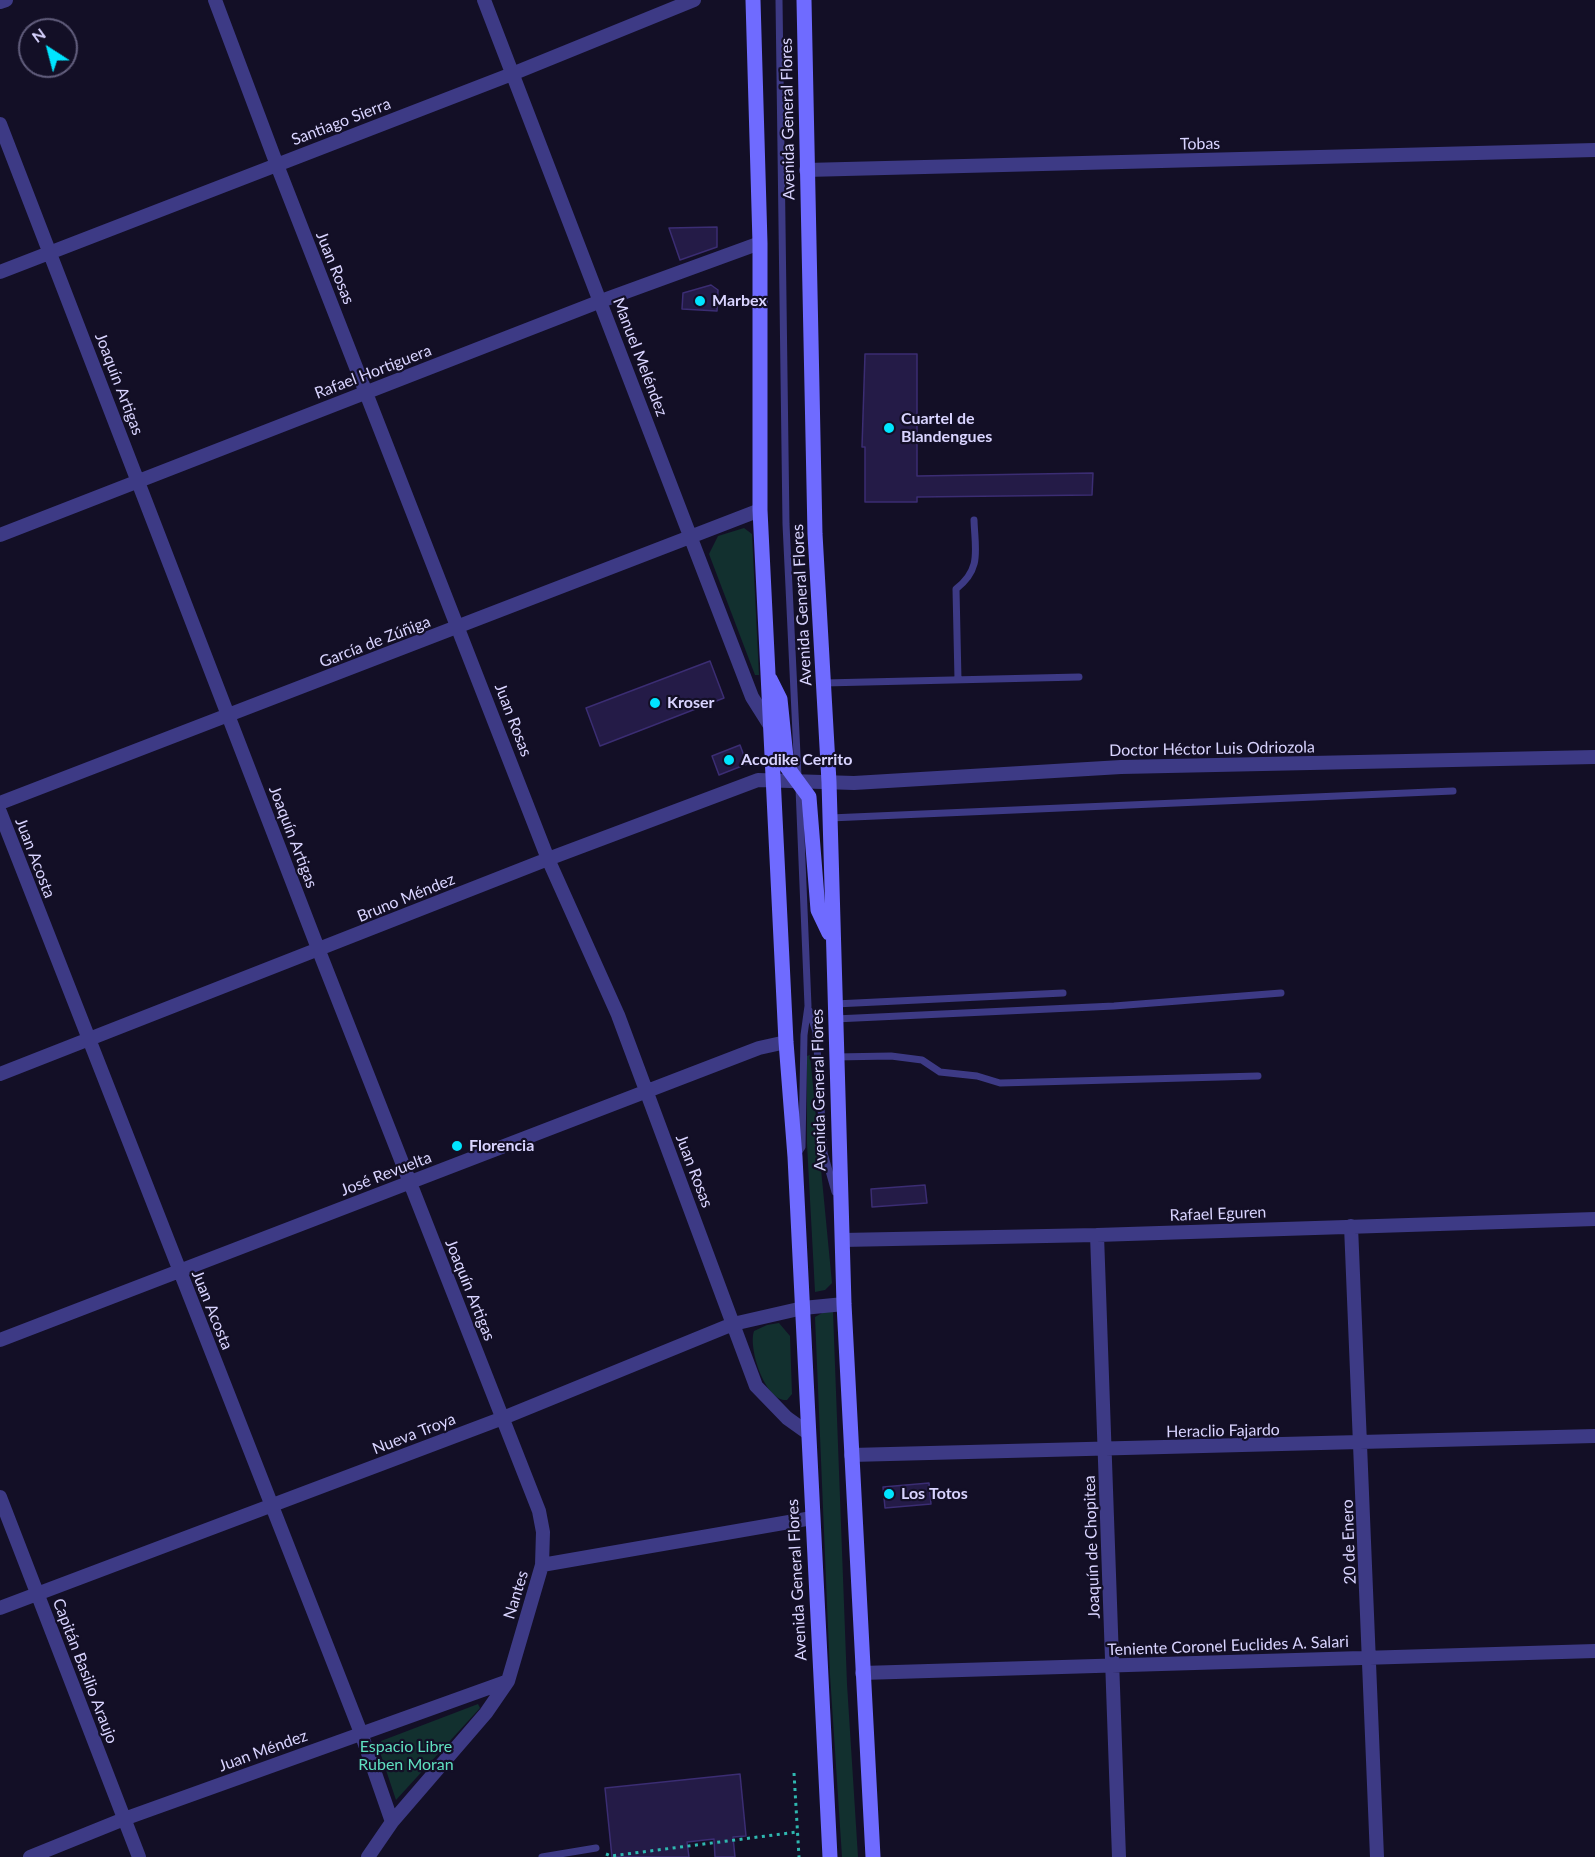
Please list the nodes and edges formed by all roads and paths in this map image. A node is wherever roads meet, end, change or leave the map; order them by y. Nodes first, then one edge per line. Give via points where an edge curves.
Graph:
1 (6, 0) edge
2 (215, 0) edge
3 (484, 0) edge
4 (694, 0) edge
5 (753, 0) edge
6 (779, 0) edge
7 (804, 0) edge
8 (0, 2) edge
9 (512, 74) junction
10 (0, 124) edge
11 (1595, 150) edge
12 (277, 165) junction
13 (806, 170) junction
14 (760, 243) junction
15 (50, 253) junction
16 (0, 272) edge
17 (601, 301) junction
18 (367, 392) junction
19 (139, 482) junction
20 (760, 510) junction
21 (974, 520) dead end
22 (0, 535) edge
23 (693, 538) junction
24 (459, 628) junction
25 (767, 673) junction
26 (1079, 677) dead end
27 (958, 680) junction
28 (824, 683) junction
29 (229, 716) junction
30 (769, 724) junction
31 (1595, 757) edge
32 (773, 779) junction
33 (799, 781) junction
34 (830, 782) junction
35 (1453, 791) dead end
36 (0, 804) edge
37 (0, 812) edge
38 (830, 818) junction
39 (549, 859) junction
40 (832, 944) junction
41 (319, 951) junction
42 (1063, 993) dead end
43 (1281, 993) dead end
44 (808, 1006) junction
45 (835, 1012) junction
46 (88, 1041) junction
47 (786, 1042) junction
48 (836, 1057) junction
49 (0, 1074) edge
50 (1258, 1076) dead end
51 (647, 1092) junction
52 (795, 1157) junction
53 (409, 1182) junction
54 (840, 1208) junction
55 (1595, 1219) edge
56 (1351, 1226) junction
57 (1097, 1235) junction
58 (842, 1240) junction
59 (179, 1273) junction
60 (844, 1304) junction
61 (803, 1308) junction
62 (733, 1324) junction
63 (0, 1340) edge
64 (503, 1418) junction
65 (808, 1432) junction
66 (1595, 1436) edge
67 (1361, 1443) junction
68 (1106, 1450) junction
69 (851, 1455) junction
70 (0, 1497) edge
71 (272, 1506) junction
72 (812, 1518) junction
73 (543, 1565) junction
74 (38, 1594) junction
75 (0, 1608) edge
76 (1595, 1651) edge
77 (1370, 1658) junction
78 (1112, 1666) junction
79 (862, 1673) junction
80 (508, 1681) junction
81 (361, 1733) junction
82 (794, 1773) dead end
83 (124, 1819) junction
84 (392, 1822) junction
85 (797, 1832) junction
86 (596, 1848) joint
87 (30, 1857) edge
88 (139, 1857) edge
89 (368, 1857) edge
90 (542, 1857) edge
91 (799, 1857) edge
92 (830, 1857) edge
93 (873, 1857) edge
94 (1119, 1857) edge
95 (1377, 1857) edge

1 - 8 street
2 - 12 street, Juan Rosas
3 - 9 street, Manuel Meléndez
4 - 9 street, Santiago Sierra
5 - 14 main road, Avenida General Flores
6 - 33 lane, Avenida General Flores via 786,524
7 - 13 main road, Avenida General Flores
9 - 12 street, Santiago Sierra
9 - 17 street, Manuel Meléndez
10 - 15 street, Joaquín Artigas
11 - 13 street, Tobas
12 - 15 street, Santiago Sierra
12 - 18 street, Juan Rosas
13 - 28 main road, Avenida General Flores via 815,534
14 - 17 street, Rafael Hortiguera
14 - 20 main road, Avenida General Flores
15 - 16 street, Santiago Sierra
15 - 19 street, Joaquín Artigas
17 - 18 street, Rafael Hortiguera
17 - 23 street, Manuel Meléndez
18 - 19 street, Rafael Hortiguera
18 - 24 street, Juan Rosas
19 - 22 street, Rafael Hortiguera
19 - 29 street, Joaquín Artigas
20 - 23 street, García de Zúñiga
20 - 25 main road, Avenida General Flores
21 - 27 lane via 975,568 956,589
23 - 24 street, García de Zúñiga
23 - 30 street, Manuel Meléndez via 752,697
24 - 29 street, García de Zúñiga
24 - 39 street, Juan Rosas
25 - 30 main road, Avenida General Flores
25 - 33 main road via 780,699 787,767
26 - 27 lane
27 - 28 lane
28 - 34 main road, Avenida General Flores
29 - 36 street, García de Zúñiga
29 - 41 street, Joaquín Artigas
30 - 32 main road, Avenida General Flores
31 - 34 street, Doctor Héctor Luis Odriozola via 1120,767
32 - 33 street, Bruno Méndez
32 - 39 street, Bruno Méndez via 758,780
32 - 47 main road, Avenida General Flores
33 - 34 street, Bruno Méndez
33 - 40 main road via 809,797 812,815 818,910
33 - 44 lane, Avenida General Flores
34 - 38 main road, Avenida General Flores
35 - 38 lane
37 - 46 street, Juan Acosta
38 - 40 main road, Avenida General Flores
39 - 41 street, Bruno Méndez
39 - 51 street, Juan Rosas via 618,1015
40 - 45 main road, Avenida General Flores
41 - 46 street, Bruno Méndez
41 - 53 street, Joaquín Artigas
42 - 45 lane
43 - 45 lane via 1114,1006
44 - 52 lane, Avenida General Flores via 802,1147
44 - 54 lane, Avenida General Flores via 816,1032 824,1153
45 - 48 main road, Avenida General Flores
46 - 49 street, Bruno Méndez
46 - 59 street, Juan Acosta
47 - 51 street, José Revuelta via 759,1048
47 - 52 main road, Avenida General Flores
48 - 50 lane via 922,1060 940,1072 1000,1083
48 - 54 main road, Avenida General Flores
51 - 53 street, José Revuelta
51 - 62 street, Juan Rosas
52 - 61 main road, Avenida General Flores
53 - 59 street, José Revuelta
53 - 64 street, Joaquín Artigas
54 - 58 main road, Avenida General Flores
55 - 56 street, Rafael Eguren
56 - 57 street, Rafael Eguren
56 - 67 street, 20 de Enero
57 - 58 street, Rafael Eguren
57 - 68 street, Joaquín de Chopitea
58 - 60 main road, Avenida General Flores
59 - 63 street, José Revuelta
59 - 71 street, Juan Acosta
60 - 61 street, Nueva Troya
60 - 69 main road, Avenida General Flores
61 - 62 street, Nueva Troya
61 - 65 main road, Avenida General Flores
62 - 64 street, Nueva Troya
62 - 65 street, Juan Rosas via 756,1386 787,1418
64 - 71 street, Nueva Troya
64 - 73 street, Joaquín Artigas via 539,1511
65 - 72 main road, Avenida General Flores
66 - 67 street, Heraclio Fajardo
67 - 68 street, Heraclio Fajardo
67 - 77 street, 20 de Enero
68 - 69 street, Heraclio Fajardo
68 - 78 street, Joaquín de Chopitea
69 - 79 main road, Avenida General Flores
70 - 74 street, Capitán Basilio Araujo
71 - 74 street, Nueva Troya
71 - 81 street, Juan Acosta
72 - 73 street, Nantes
72 - 92 main road, Avenida General Flores
73 - 80 street, Nantes
74 - 75 street, Nueva Troya
74 - 83 street, Capitán Basilio Araujo
76 - 77 street, Teniente Coronel Euclides A. Salari
77 - 78 street, Teniente Coronel Euclides A. Salari
77 - 95 street, 20 de Enero
78 - 79 street, Teniente Coronel Euclides A. Salari
78 - 94 street, Joaquín de Chopitea
79 - 93 main road, Avenida General Flores
80 - 81 street, Juan Méndez
80 - 84 street, Nantes via 486,1713
81 - 83 street, Juan Méndez
81 - 84 street, Juan Acosta
82 - 85 path
83 - 87 street, Juan Méndez
83 - 88 street, Capitán Basilio Araujo
84 - 89 street, Nantes
85 - 86 path via 611,1856
85 - 91 path
86 - 90 lane

